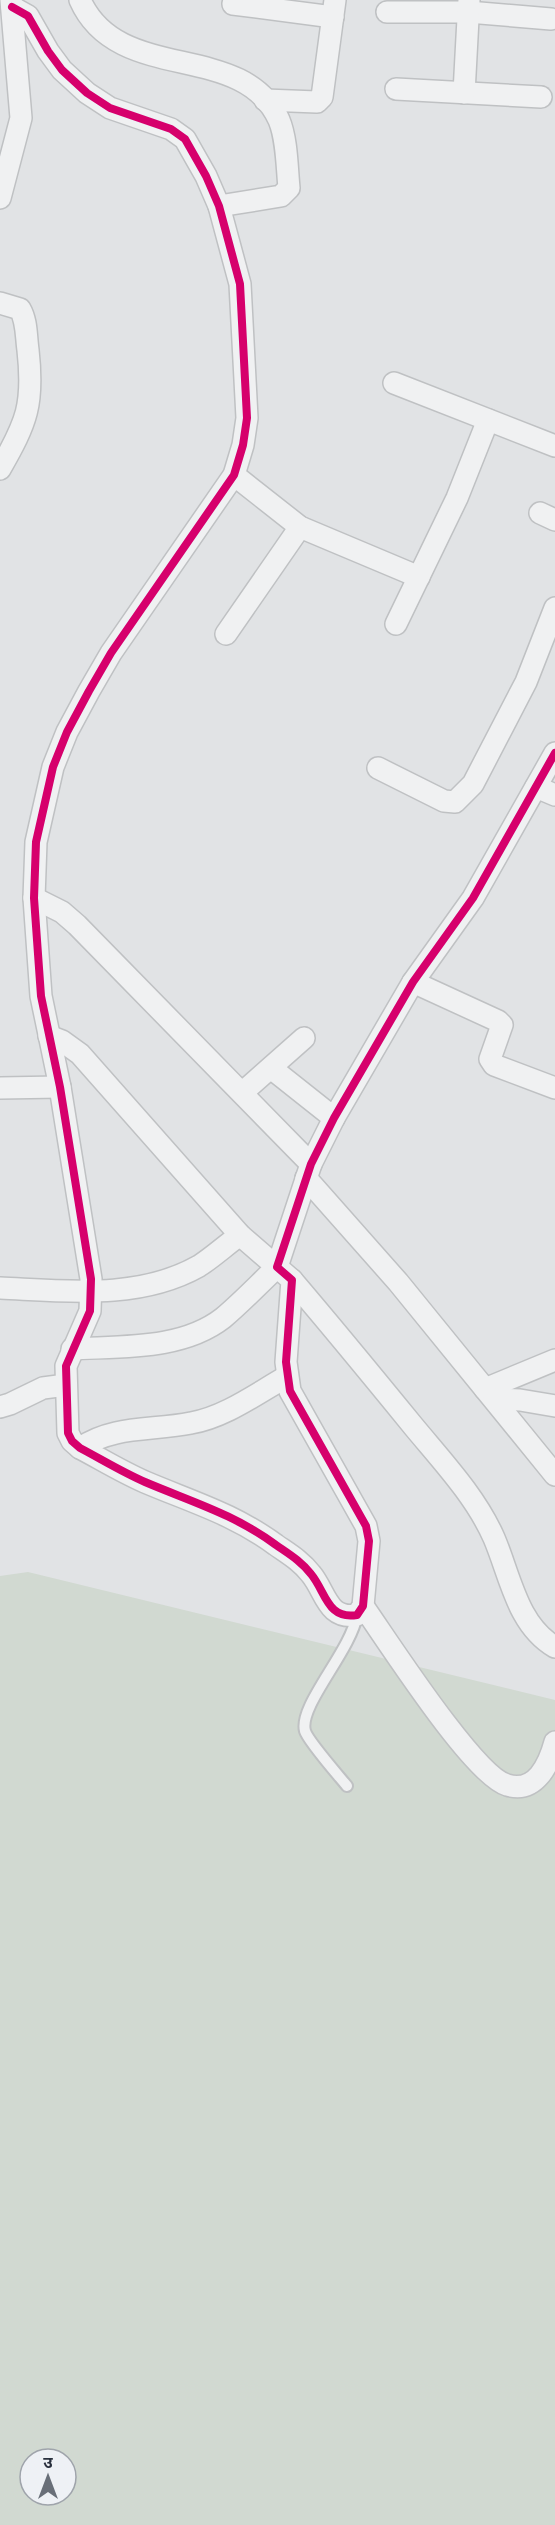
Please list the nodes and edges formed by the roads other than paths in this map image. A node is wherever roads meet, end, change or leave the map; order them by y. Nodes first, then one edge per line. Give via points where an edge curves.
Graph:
1 (81, 0) edge
2 (227, 1) edge
3 (12, 3) edge
4 (469, 6) edge
5 (334, 9) edge
6 (387, 12) dead end
7 (551, 19) dead end
8 (8, 29) edge
9 (396, 89) dead end
10 (464, 93) junction
11 (541, 97) dead end
12 (265, 100) junction
13 (4, 162) edge
14 (0, 198) edge
15 (219, 206) junction
16 (0, 303) edge
17 (394, 383) dead end
18 (488, 420) junction
19 (555, 446) edge
20 (0, 469) edge
21 (234, 475) junction
22 (300, 527) junction
23 (419, 577) junction
24 (555, 608) edge
25 (396, 624) dead end
26 (226, 634) dead end
27 (555, 753) edge
28 (378, 768) dead end
29 (546, 791) edge
30 (34, 898) junction
31 (413, 982) junction
32 (49, 1036) junction
33 (304, 1038) dead end
34 (271, 1068) junction
35 (60, 1087) junction
36 (0, 1088) edge
37 (555, 1088) edge
38 (243, 1092) junction
39 (334, 1118) junction
40 (308, 1171) junction
41 (240, 1235) junction
42 (284, 1273) junction
43 (0, 1288) edge
44 (92, 1293) junction
45 (72, 1349) junction
46 (555, 1360) edge
47 (286, 1377) junction
48 (66, 1384) junction
49 (489, 1394) junction
50 (555, 1406) edge
51 (0, 1407) edge
52 (80, 1448) junction
53 (555, 1475) edge
54 (360, 1611) junction
55 (555, 1647) edge
56 (555, 1742) edge
57 (347, 1786) dead end

1 - 12 street via 93,24 109,38 130,49 224,73
2 - 5 street
3 - 8 street
3 - 15 street via 28,16 62,70 87,93 110,108 171,129 185,139
4 - 6 street
4 - 7 street
4 - 10 street
5 - 12 street via 322,97 317,102
8 - 13 street via 21,118
9 - 10 street
10 - 11 street
12 - 15 street via 279,121 289,188 280,196
13 - 14 street
15 - 21 street via 240,284 247,381 247,418
16 - 20 street via 20,309 24,318 31,375 25,423
17 - 18 street
18 - 19 street
18 - 23 street via 457,498
21 - 22 street
21 - 30 street via 111,653 67,732 53,767 36,842
22 - 23 street
22 - 26 street
23 - 25 street
24 - 28 street via 526,682 462,799 444,801
27 - 29 street
29 - 31 street
30 - 32 street via 41,996
30 - 38 street via 62,912 77,925
31 - 37 street via 498,1021 502,1031 490,1059 494,1065
31 - 39 street
32 - 35 street
32 - 41 street via 80,1054
33 - 34 street
34 - 38 street
34 - 39 street
35 - 36 street
35 - 44 street
38 - 40 street
39 - 40 street
40 - 42 street
40 - 49 street
41 - 42 street
41 - 44 street via 198,1266 132,1288
42 - 45 street via 201,1331 173,1341
42 - 47 street
42 - 55 street via 482,1514 523,1611 545,1641
43 - 44 street
44 - 45 street via 90,1311
45 - 48 street via 66,1366
46 - 49 street
47 - 52 street via 215,1416 107,1434
47 - 54 street via 290,1391 366,1526 369,1557
48 - 51 street via 43,1388
48 - 52 street via 68,1433
49 - 50 street
49 - 53 street
52 - 54 street via 142,1481 241,1521 302,1563 336,1614 346,1617
54 - 56 street via 492,1778 508,1786 525,1786 540,1777
54 - 57 lane via 352,1635 304,1718 305,1732

